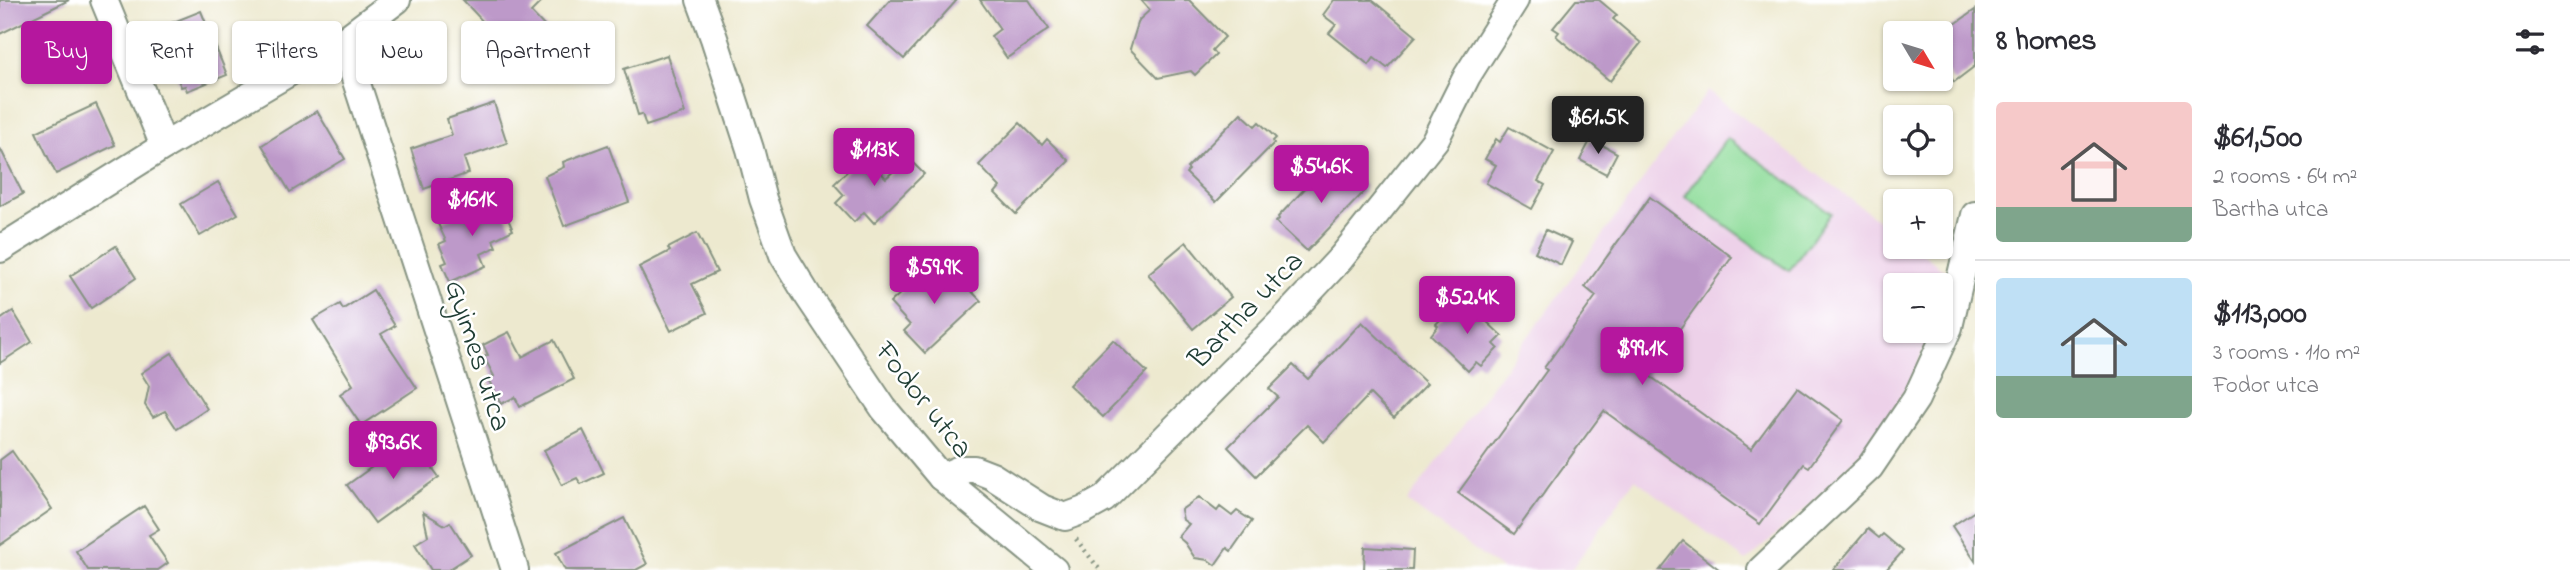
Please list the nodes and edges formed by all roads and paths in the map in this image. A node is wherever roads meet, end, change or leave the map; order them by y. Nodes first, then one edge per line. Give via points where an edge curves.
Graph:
1 (104, 0) edge
2 (397, 0) edge
3 (700, 0) edge
4 (1515, 0) edge
5 (343, 41) junction
6 (164, 146) junction
7 (1975, 215) edge
8 (0, 248) edge
9 (941, 477) junction
10 (1065, 517) junction
11 (515, 570) edge
12 (1054, 570) edge
13 (1100, 570) edge
14 (1761, 570) edge

1 - 6 street
2 - 5 street
3 - 9 street, Fodor utca via 783,255 884,409
4 - 10 street, Bartha utca via 1467,76 1435,140 1340,258 1104,499
5 - 6 street
5 - 11 street, Gyimes utca
6 - 8 street
7 - 14 street via 1949,327 1916,399 1870,467
9 - 10 street via 974,469
9 - 12 street, Fodor utca
10 - 13 path via 1080,547

